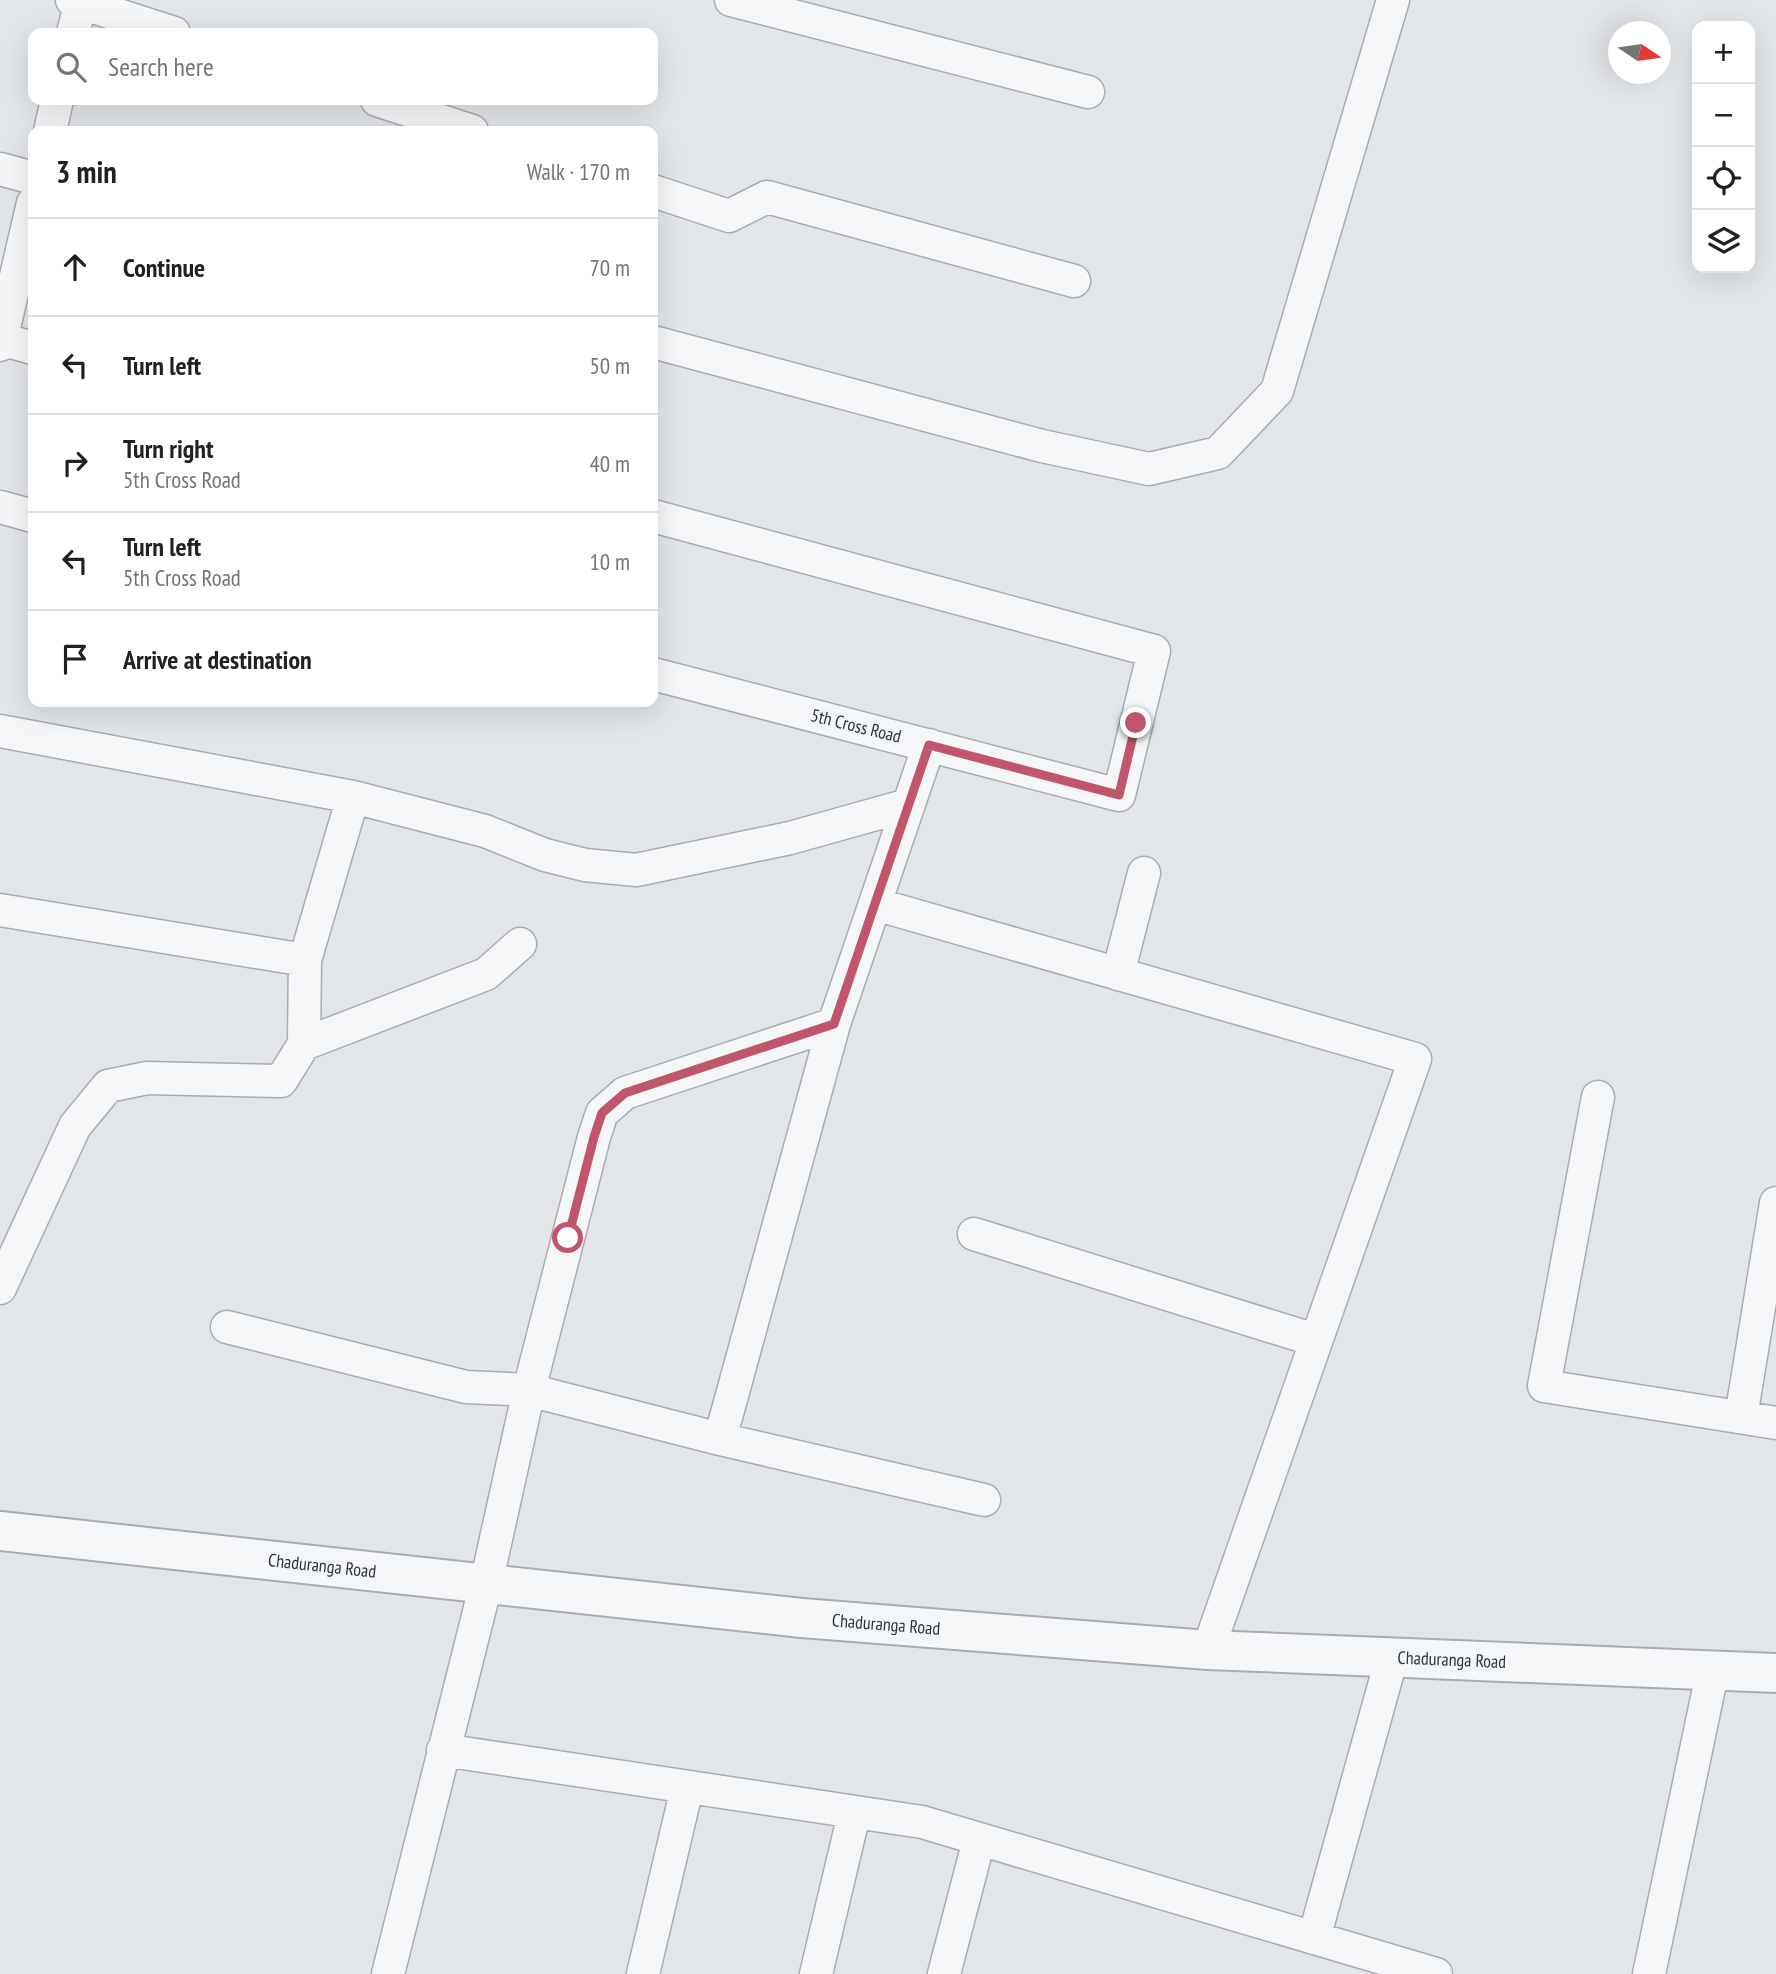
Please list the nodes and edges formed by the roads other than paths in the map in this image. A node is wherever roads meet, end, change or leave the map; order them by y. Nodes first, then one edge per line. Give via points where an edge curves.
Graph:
1 (731, 0) edge
2 (1393, 0) edge
3 (78, 1) edge
4 (74, 28) edge
5 (159, 28) edge
6 (1088, 92) dead end
7 (56, 105) edge
8 (392, 105) edge
9 (51, 126) edge
10 (457, 126) edge
11 (0, 169) edge
12 (28, 177) edge
13 (658, 193) edge
14 (28, 224) edge
15 (1074, 281) dead end
16 (0, 341) edge
17 (658, 343) edge
18 (28, 347) edge
19 (0, 507) edge
20 (28, 515) edge
21 (658, 517) edge
22 (658, 675) edge
23 (0, 730) edge
24 (929, 745) junction
25 (353, 797) junction
26 (908, 805) junction
27 (1144, 873) dead end
28 (875, 904) junction
29 (0, 910) edge
30 (520, 944) dead end
31 (305, 960) junction
32 (1118, 974) junction
33 (834, 1024) junction
34 (304, 1044) junction
35 (1598, 1097) dead end
36 (1776, 1203) edge
37 (974, 1234) dead end
38 (1, 1284) edge
39 (227, 1327) dead end
40 (1315, 1340) junction
41 (529, 1390) junction
42 (1741, 1417) junction
43 (1776, 1423) edge
44 (720, 1438) junction
45 (984, 1500) dead end
46 (0, 1531) edge
47 (486, 1584) junction
48 (1208, 1650) junction
49 (1392, 1657) junction
50 (1713, 1669) junction
51 (1776, 1673) edge
52 (443, 1750) junction
53 (687, 1788) junction
54 (854, 1814) junction
55 (979, 1840) junction
56 (1314, 1938) junction
57 (1397, 1969) edge
58 (388, 1974) edge
59 (643, 1974) edge
60 (816, 1974) edge
61 (944, 1974) edge
62 (1436, 1974) edge
63 (1649, 1974) edge

1 - 6 street
2 - 17 street via 1277,391 1218,453 1149,469 1042,446
3 - 4 street
3 - 5 street
7 - 9 street
8 - 10 street
11 - 12 street
13 - 15 street via 729,216 767,197
14 - 16 street
16 - 18 street
19 - 20 street
21 - 24 street, 5th Cross Road via 1154,651 1119,795
22 - 24 street, 5th Cross Road
23 - 25 street
24 - 26 street
25 - 26 street via 485,831 545,855 636,870 790,838
25 - 31 street
26 - 28 street
27 - 32 street
28 - 32 street
28 - 33 street
29 - 31 street
30 - 34 street via 486,974
31 - 34 street
32 - 40 street via 1415,1059
33 - 41 street via 625,1093 602,1113
33 - 44 street
34 - 38 street via 281,1081 147,1078 108,1086 75,1126
35 - 42 street via 1544,1386
36 - 42 street
37 - 40 street
39 - 41 street via 466,1387
40 - 48 street
41 - 44 street
41 - 47 street
42 - 43 street
44 - 45 street
46 - 47 street, Chaduranga Road
47 - 48 street, Chaduranga Road via 802,1618
47 - 52 street
48 - 49 street, Chaduranga Road
49 - 50 street, Chaduranga Road
49 - 56 street
50 - 51 street, Chaduranga Road
50 - 63 street
52 - 53 street
52 - 58 street
53 - 54 street
53 - 59 street
54 - 55 street via 922,1822
54 - 60 street
55 - 56 street
55 - 61 street
56 - 57 street
57 - 62 street

